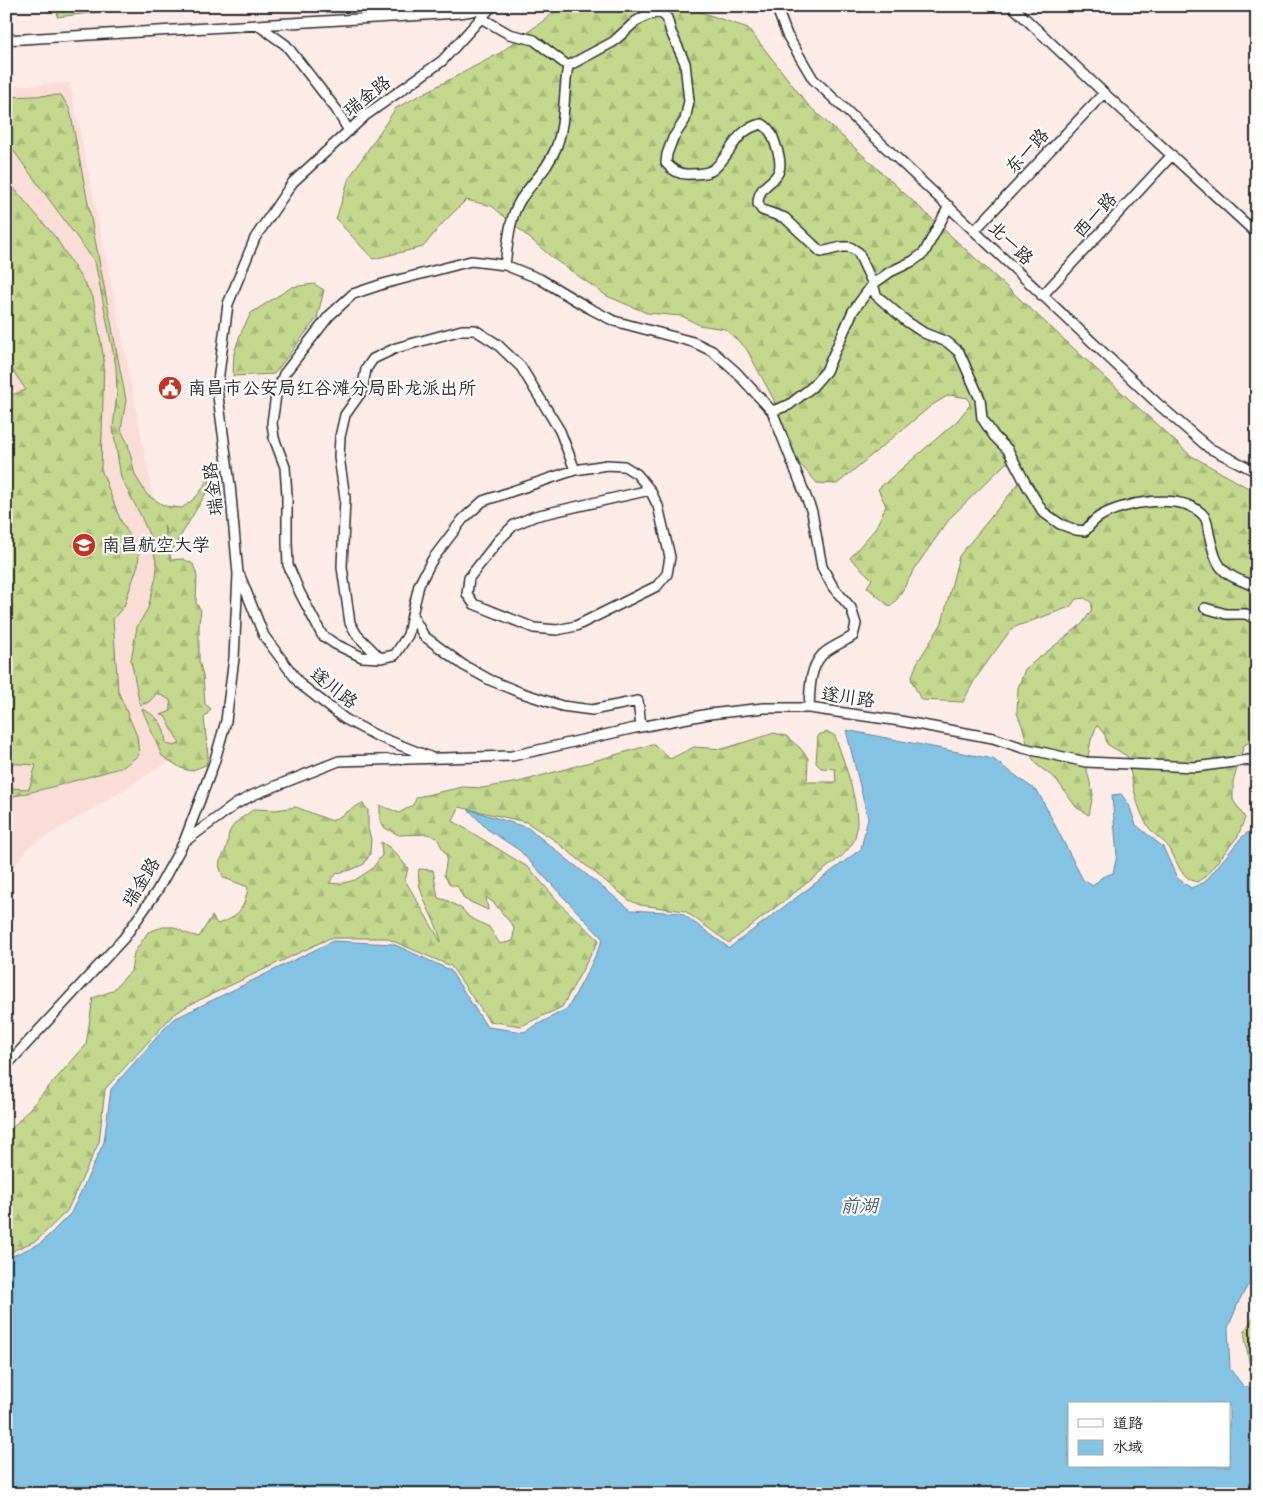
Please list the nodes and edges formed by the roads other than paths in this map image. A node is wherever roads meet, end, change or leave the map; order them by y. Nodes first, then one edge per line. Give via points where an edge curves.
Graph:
1 (776, 6) edge
2 (1012, 6) edge
3 (492, 7) edge
4 (482, 18) junction
5 (258, 25) junction
6 (6, 40) edge
7 (568, 66) junction
8 (1104, 93) junction
9 (349, 131) junction
10 (1172, 155) junction
11 (949, 206) junction
12 (975, 230) junction
13 (1257, 234) edge
14 (505, 265) junction
15 (873, 284) junction
16 (1042, 296) junction
17 (772, 411) junction
18 (574, 470) junction
19 (1257, 472) edge
20 (650, 490) junction
21 (238, 574) junction
22 (1257, 587) edge
23 (1205, 608) dead end
24 (412, 615) junction
25 (1257, 620) edge
26 (380, 658) junction
27 (809, 708) junction
28 (641, 727) junction
29 (434, 758) junction
30 (1257, 759) edge
31 (184, 842) junction
32 (6, 1066) edge

1 - 11 street, 北一路 via 787,35 813,79
2 - 8 street
3 - 4 street, 瑞金路
3 - 5 street via 459,13
4 - 7 street via 509,34 534,40
4 - 9 street, 瑞金路 via 442,61
5 - 6 street
5 - 9 street via 286,45 336,109
7 - 14 street via 564,112 556,148 545,171 521,199 514,214
7 - 15 street via 613,42 648,14 660,12 667,18 685,63 689,101 666,163 672,170 702,174 715,169 738,136 754,125 768,127 781,158 777,176 758,196 762,210 784,218 821,252 842,247 858,252
8 - 10 street
8 - 12 street, 东一路
9 - 21 street, 瑞金路 via 293,182 255,238 228,304 217,389
10 - 13 street
10 - 16 street, 西一路
11 - 12 street, 北一路
11 - 15 street via 924,253
12 - 16 street, 北一路
14 - 17 street via 540,278 614,321 693,342 712,351
14 - 26 street via 471,261 354,294 329,316 284,374 276,395 272,423 284,466 288,565 322,635 362,657
15 - 17 street via 853,311 826,371 789,405
15 - 22 street via 876,295 906,321 947,342 958,352 980,399 982,418 1008,450 1043,512 1060,524 1085,531 1097,518 1138,503 1193,506 1206,517 1219,567 1232,577
16 - 19 street, 北一路 via 1209,448
17 - 27 street via 812,512 822,567 833,587 851,608 856,624 853,636 822,654 814,668
18 - 20 street via 624,466 637,474
18 - 24 street via 483,502 462,519 432,560 419,585
18 - 26 street via 560,431 521,368 498,344 475,330 462,330 396,348 373,360 366,369 362,391 345,415 339,457 345,498 342,567 350,622 357,635
20 - 20 street via 658,506 670,557 666,574 657,586 576,626 556,630 534,628 474,604 467,594 469,578 514,525 535,516
21 - 29 street, 遂川路 via 264,636 300,684 345,719 377,736
21 - 31 street, 瑞金路 via 234,658 226,721 209,778
23 - 25 street via 1226,614 1246,614
24 - 26 street via 408,635 395,655
24 - 28 street via 424,636 490,680 562,706 592,710 638,701
27 - 28 street, 遂川路 via 764,708 709,714
27 - 30 street, 遂川路 via 981,736 1086,762 1195,767
28 - 29 street, 遂川路 via 512,756
29 - 31 street, 遂川路 via 339,761 236,804
31 - 32 street, 瑞金路 via 157,891 124,938

